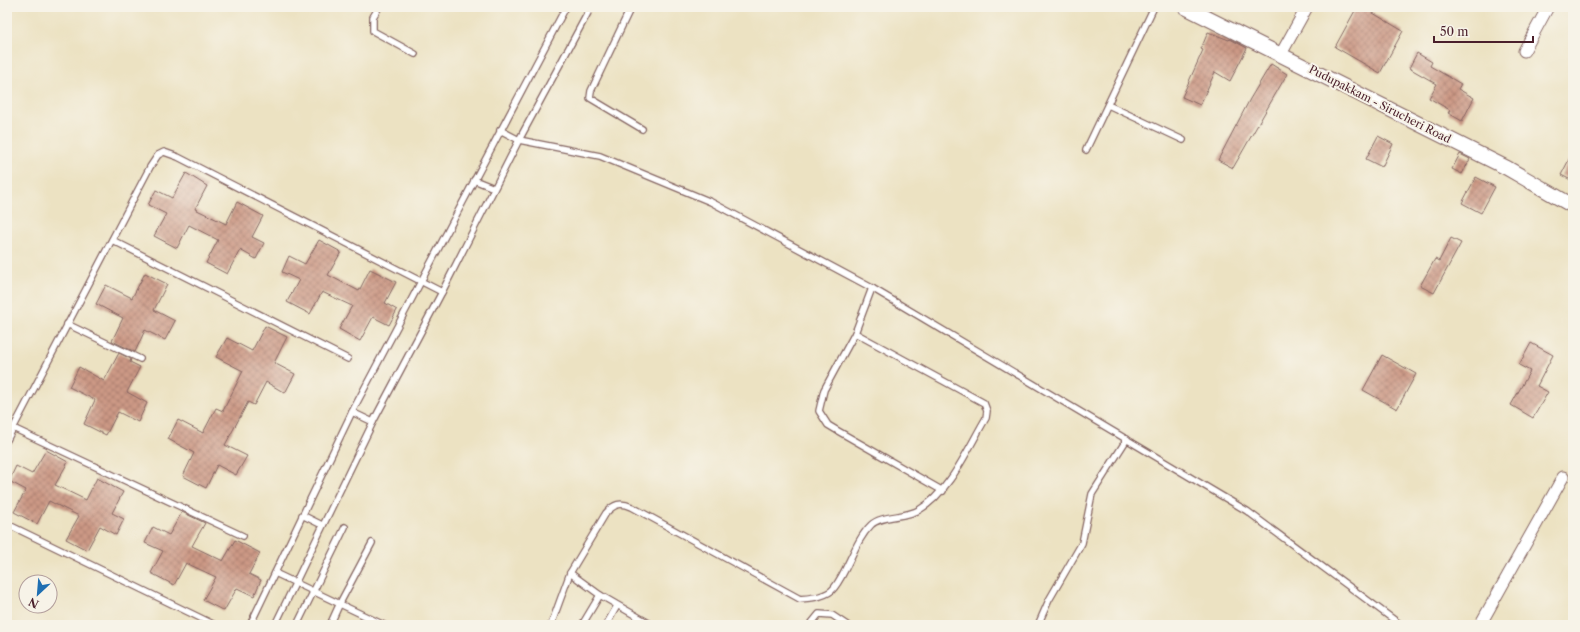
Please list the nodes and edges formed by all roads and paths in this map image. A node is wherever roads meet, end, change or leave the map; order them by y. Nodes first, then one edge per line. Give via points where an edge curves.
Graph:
1 (379, 7) edge
2 (566, 7) edge
3 (591, 7) edge
4 (631, 7) edge
5 (1154, 7) edge
6 (1185, 7) edge
7 (1307, 7) edge
8 (1548, 7) edge
9 (1524, 51) dead end
10 (415, 54) dead end
11 (1281, 54) junction
12 (1108, 106) junction
13 (642, 129) dead end
14 (500, 130) junction
15 (519, 140) junction
16 (1183, 140) dead end
17 (1086, 150) dead end
18 (474, 180) junction
19 (494, 188) junction
20 (1573, 206) edge
21 (112, 240) junction
22 (421, 281) junction
23 (872, 288) junction
24 (442, 292) junction
25 (67, 324) junction
26 (855, 333) junction
27 (140, 359) dead end
28 (348, 359) dead end
29 (352, 412) junction
30 (373, 422) junction
31 (13, 428) junction
32 (1127, 439) junction
33 (7, 440) edge
34 (1563, 477) dead end
35 (943, 491) junction
36 (302, 515) junction
37 (7, 524) edge
38 (322, 525) junction
39 (345, 527) dead end
40 (243, 536) dead end
41 (372, 542) dead end
42 (275, 573) junction
43 (570, 573) junction
44 (295, 582) junction
45 (314, 591) junction
46 (600, 595) junction
47 (340, 603) junction
48 (617, 606) junction
49 (215, 625) edge
50 (250, 625) edge
51 (275, 625) edge
52 (297, 625) edge
53 (330, 625) edge
54 (384, 625) edge
55 (551, 625) edge
56 (582, 625) edge
57 (606, 625) edge
58 (652, 625) edge
59 (810, 625) edge
60 (847, 625) edge
61 (1038, 625) edge
62 (1401, 625) edge
63 (1480, 625) edge

1 - 10 lane via 373,17 373,31
2 - 14 lane
3 - 15 lane
4 - 13 lane via 590,98
5 - 12 lane
6 - 11 street, Pudupakkam - Sirucheri Road
7 - 11 street
8 - 9 street
11 - 20 street, Pudupakkam - Sirucheri Road via 1507,168
12 - 16 lane
12 - 17 lane
14 - 15 lane
14 - 18 lane
15 - 19 lane
15 - 23 lane via 600,156 698,197
18 - 19 lane
18 - 22 lane
19 - 24 lane
21 - 22 lane via 150,167 158,155 164,152
21 - 25 lane
21 - 28 lane
22 - 24 lane
22 - 29 lane
23 - 26 lane
23 - 32 lane
24 - 30 lane
25 - 27 lane
25 - 31 lane
26 - 35 lane via 824,390 819,411 828,425
26 - 35 lane via 984,403 986,418
29 - 30 lane
29 - 36 lane
30 - 38 lane
31 - 33 lane
31 - 40 lane
32 - 61 lane via 1092,494 1082,543 1049,600
32 - 62 lane via 1247,511
34 - 63 street
35 - 43 lane via 920,509 906,516 878,520 871,524 834,589 816,598 800,599 624,504 613,506 606,513
36 - 38 lane
36 - 42 lane
37 - 49 lane
38 - 44 lane
39 - 45 lane
41 - 47 lane
42 - 44 lane
42 - 50 lane
43 - 46 lane
43 - 55 lane
44 - 45 lane
44 - 51 lane
45 - 47 lane
45 - 52 lane
46 - 48 lane
46 - 56 lane
47 - 53 lane
47 - 54 lane
48 - 57 lane
48 - 58 lane
59 - 60 lane via 820,614 832,615

